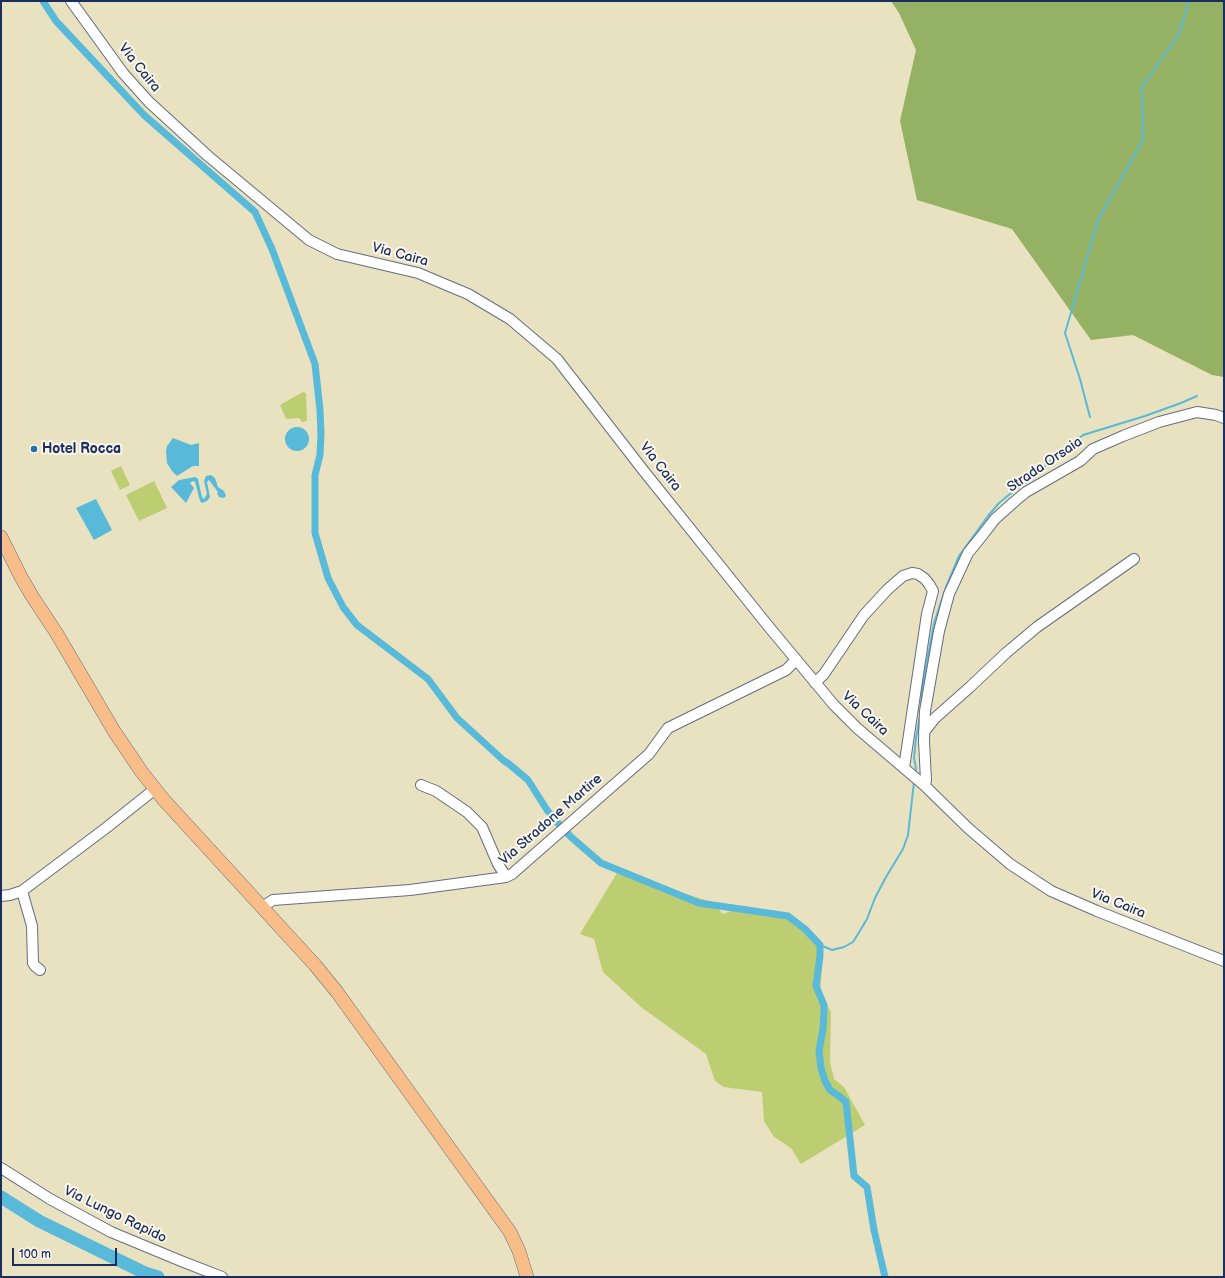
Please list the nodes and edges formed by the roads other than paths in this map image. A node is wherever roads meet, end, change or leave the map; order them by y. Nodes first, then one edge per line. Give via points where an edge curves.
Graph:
1 (71, 1) edge
2 (1224, 418) edge
3 (1, 537) edge
4 (1134, 559) dead end
5 (796, 660) junction
6 (815, 683) junction
7 (924, 732) junction
8 (904, 768) junction
9 (421, 785) dead end
10 (925, 786) junction
11 (155, 789) junction
12 (506, 877) junction
13 (22, 891) junction
14 (1, 896) edge
15 (262, 907) junction
16 (1224, 961) edge
17 (40, 970) dead end
18 (1, 1168) edge
19 (222, 1277) edge
20 (528, 1277) edge

1 - 5 street, Via Caira via 123,73 149,102 208,156 314,244 338,254 418,273 468,294 510,319 558,359 643,470
2 - 7 street, Strada Orsaia via 1197,412 1159,422 1117,438 1093,449 1080,461 1026,492 995,519 968,553 949,594 939,631
3 - 11 main road via 21,577 114,732
4 - 7 street via 1037,627 935,718
5 - 6 street, Via Caira
5 - 12 street, Via Stradone Martire via 786,670 676,722 662,734 649,754
6 - 8 street, Via Caira via 857,728
6 - 8 street via 824,674 864,615 895,583 912,573 925,579 933,591
7 - 10 street, Strada Orsaia
8 - 10 street, Via Caira
9 - 12 street via 436,791 482,827
10 - 16 street, Via Caira via 1010,864 1051,891
11 - 13 street
11 - 15 main road
12 - 15 street, Via Stradone Martire via 410,890 273,900
13 - 14 street
13 - 17 street via 32,926 34,963
15 - 20 main road via 316,965 337,992 498,1215 515,1242
18 - 19 street, Via Lungo Rapido via 50,1199 112,1232

